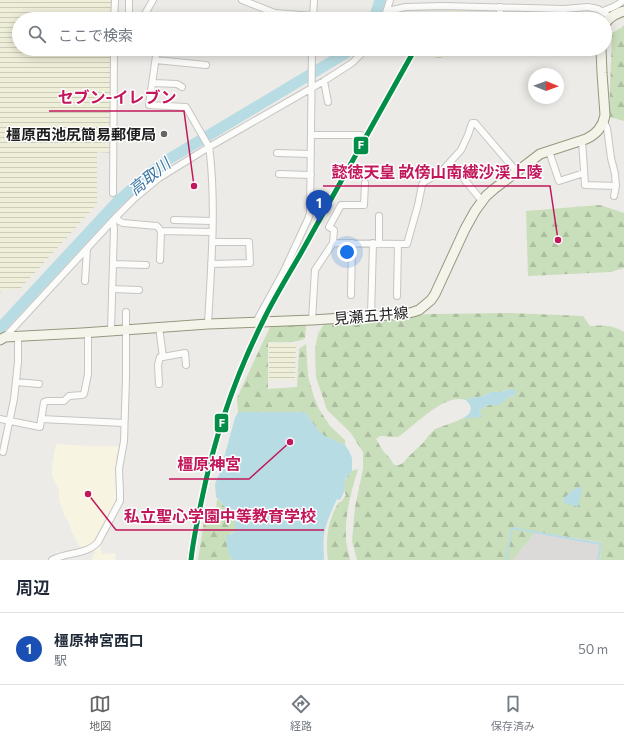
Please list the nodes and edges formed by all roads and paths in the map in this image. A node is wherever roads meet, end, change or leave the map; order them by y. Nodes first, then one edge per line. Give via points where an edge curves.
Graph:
1 (115, 0) edge
2 (129, 0) edge
3 (153, 0) edge
4 (242, 0) edge
5 (314, 0) edge
6 (390, 0) edge
7 (518, 0) edge
8 (588, 0) edge
9 (623, 0) edge
10 (480, 3) edge
11 (500, 7) junction
12 (518, 7) junction
13 (588, 7) junction
14 (387, 11) joint
15 (624, 11) edge
16 (114, 12) edge
17 (129, 12) edge
18 (146, 12) edge
19 (272, 12) edge
20 (313, 12) edge
21 (500, 12) edge
22 (601, 12) edge
23 (612, 12) edge
24 (612, 15) edge
25 (114, 56) edge
26 (156, 56) edge
27 (312, 56) edge
28 (359, 56) edge
29 (601, 56) edge
30 (156, 60) junction
31 (206, 65) dead end
32 (324, 81) junction
33 (153, 83) junction
34 (312, 86) junction
35 (182, 87) dead end
36 (328, 102) dead end
37 (604, 122) junction
38 (311, 135) junction
39 (361, 135) dead end
40 (582, 140) junction
41 (208, 146) junction
42 (549, 151) junction
43 (278, 153) dead end
44 (311, 154) junction
45 (450, 162) junction
46 (516, 172) junction
47 (584, 173) junction
48 (279, 174) dead end
49 (311, 175) junction
50 (365, 182) dead end
51 (616, 186) junction
52 (113, 193) dead end
53 (614, 196) dead end
54 (482, 201) junction
55 (379, 216) dead end
56 (115, 219) junction
57 (174, 220) dead end
58 (212, 221) junction
59 (161, 231) junction
60 (212, 232) junction
61 (212, 242) junction
62 (333, 243) junction
63 (352, 243) junction
64 (376, 243) junction
65 (398, 244) junction
66 (87, 249) junction
67 (160, 260) dead end
68 (113, 264) junction
69 (211, 264) junction
70 (146, 265) dead end
71 (85, 281) dead end
72 (112, 289) junction
73 (139, 290) dead end
74 (351, 295) dead end
75 (397, 296) dead end
76 (126, 312) dead end
77 (372, 316) junction
78 (312, 320) junction
79 (256, 322) junction
80 (208, 324) junction
81 (160, 327) junction
82 (111, 330) junction
83 (126, 330) junction
84 (88, 332) junction
85 (18, 336) junction
86 (2, 338) edge
87 (162, 357) junction
88 (186, 365) dead end
89 (16, 382) junction
90 (39, 384) dead end
91 (159, 384) dead end
92 (0, 419) edge
93 (41, 420) junction
94 (9, 421) junction
95 (124, 423) junction
96 (3, 452) dead end
97 (52, 560) edge

1 - 16 street
2 - 17 street
3 - 18 street
4 - 19 street
5 - 20 street
6 - 14 street
7 - 12 street
8 - 13 street
9 - 23 street
10 - 11 street
10 - 14 street via 406,7
11 - 12 street
11 - 21 street
12 - 13 street
13 - 22 street
15 - 24 main road
25 - 52 street
26 - 30 street
27 - 34 street
28 - 32 street
29 - 37 main road
30 - 31 street
30 - 33 street
32 - 34 street
32 - 36 street
33 - 35 street via 177,84
33 - 41 street via 149,105 186,107
34 - 38 street
34 - 41 street
37 - 40 main road, 見瀬五井線 via 593,135
37 - 51 street
38 - 39 street
38 - 44 street
40 - 42 main road, 見瀬五井線
40 - 47 street
41 - 56 street via 154,181
41 - 58 street via 211,160
42 - 46 main road, 見瀬五井線 via 540,154
42 - 47 street via 559,181
43 - 44 street
44 - 49 street
45 - 46 street via 465,143 472,123
45 - 54 street
45 - 65 street via 441,172 424,182 407,244
46 - 54 main road, 見瀬五井線
47 - 51 street via 585,185
48 - 49 street
49 - 79 street via 308,219 284,271
50 - 62 street via 364,205 341,205 329,227 334,230
51 - 53 street
54 - 77 main road, 見瀬五井線 via 465,229 431,300 413,312
55 - 64 street
56 - 59 street via 123,223 156,226
56 - 66 street
56 - 68 street
57 - 58 street
58 - 60 street
59 - 60 street
59 - 67 street
60 - 61 street
61 - 69 street
61 - 69 street via 249,242 250,263
62 - 63 street
62 - 78 street via 315,270
63 - 64 street
63 - 74 street
64 - 65 street
64 - 77 street
65 - 75 street
66 - 71 street
66 - 86 street
68 - 70 street
68 - 72 street
69 - 80 street
72 - 73 street
72 - 82 street
76 - 83 street
77 - 78 main road, 見瀬五井線
78 - 79 main road, 見瀬五井線
79 - 80 main road, 見瀬五井線
80 - 81 main road, 見瀬五井線
81 - 83 main road, 見瀬五井線
81 - 87 street
82 - 83 main road, 見瀬五井線
82 - 84 main road, 見瀬五井線
83 - 95 street
84 - 85 main road, 見瀬五井線
84 - 93 street via 88,374 84,394 68,396 64,401 44,402
85 - 86 main road, 見瀬五井線
85 - 89 street
87 - 88 street via 185,353
87 - 91 street via 158,365
89 - 90 street
89 - 94 street
92 - 94 street
93 - 94 street via 40,427
93 - 95 street
94 - 96 street
95 - 97 street via 123,451 119,469 120,501 117,507 96,545 82,552

